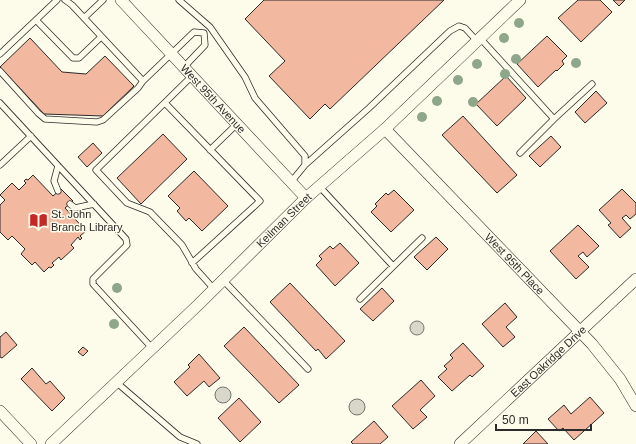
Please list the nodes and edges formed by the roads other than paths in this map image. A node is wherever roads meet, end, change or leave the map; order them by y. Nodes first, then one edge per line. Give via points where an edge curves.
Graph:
1 (57, 0) edge
2 (66, 0) edge
3 (102, 0) edge
4 (121, 0) edge
5 (179, 0) edge
6 (520, 0) edge
7 (84, 18) junction
8 (36, 20) junction
9 (210, 27) junction
10 (204, 33) junction
11 (101, 36) junction
12 (478, 40) junction
13 (0, 54) edge
14 (171, 54) junction
15 (184, 67) junction
16 (0, 71) edge
17 (192, 76) junction
18 (143, 81) junction
19 (592, 84) dead end
20 (165, 102) junction
21 (1, 105) edge
22 (554, 119) junction
23 (237, 124) junction
24 (385, 128) junction
25 (31, 136) junction
26 (210, 150) junction
27 (520, 153) dead end
28 (0, 165) edge
29 (305, 165) junction
30 (58, 166) junction
31 (291, 182) junction
32 (319, 186) junction
33 (58, 191) dead end
34 (306, 198) junction
35 (70, 204) dead end
36 (94, 204) junction
37 (422, 238) dead end
38 (192, 263) junction
39 (394, 266) junction
40 (636, 279) edge
41 (223, 280) junction
42 (214, 289) junction
43 (360, 299) dead end
44 (581, 332) junction
45 (152, 348) junction
46 (308, 369) dead end
47 (116, 382) junction
48 (636, 406) edge
49 (0, 411) edge
50 (31, 444) edge
51 (51, 444) edge
52 (197, 444) edge
53 (460, 444) edge

1 - 8 lane
2 - 7 lane
3 - 7 lane
4 - 14 street, West 95th Avenue
5 - 9 lane
6 - 12 street, Keilman Street
7 - 11 lane
8 - 11 lane via 73,58 79,58
8 - 13 lane
9 - 10 lane
9 - 29 lane via 245,76 256,98 305,156
10 - 14 lane via 194,32
10 - 15 lane via 205,45
11 - 18 lane
12 - 22 lane
12 - 24 street, Keilman Street
12 - 29 lane via 459,26 450,31
14 - 15 street, West 95th Avenue
14 - 18 lane
15 - 17 street, West 95th Avenue
16 - 18 lane via 45,119 97,122 103,120
17 - 20 lane
17 - 23 street, West 95th Avenue
19 - 22 lane
20 - 26 lane
20 - 38 lane via 96,170 127,203 150,212 182,245
21 - 25 lane
22 - 27 lane
23 - 26 lane
23 - 31 street, West 95th Avenue
24 - 32 street, Keilman Street
24 - 44 street, West 95th Place
25 - 28 lane
25 - 30 lane
26 - 38 lane via 260,201
29 - 31 lane
30 - 33 lane via 54,182
30 - 36 lane
31 - 34 street, West 95th Avenue
32 - 34 street, Keilman Street
32 - 39 lane
34 - 41 street, Keilman Street
35 - 36 lane via 75,208
36 - 45 lane via 126,239 127,245 92,279 93,284
37 - 39 lane
38 - 42 lane
39 - 43 lane
40 - 44 street, East Oakridge Drive
41 - 42 street, Keilman Street
41 - 46 lane
42 - 45 street, Keilman Street
44 - 48 street, West 95th Place via 612,368
44 - 53 street, East Oakridge Drive
45 - 47 street, Keilman Street
47 - 51 street, Keilman Street
47 - 52 lane via 180,437
49 - 50 street

